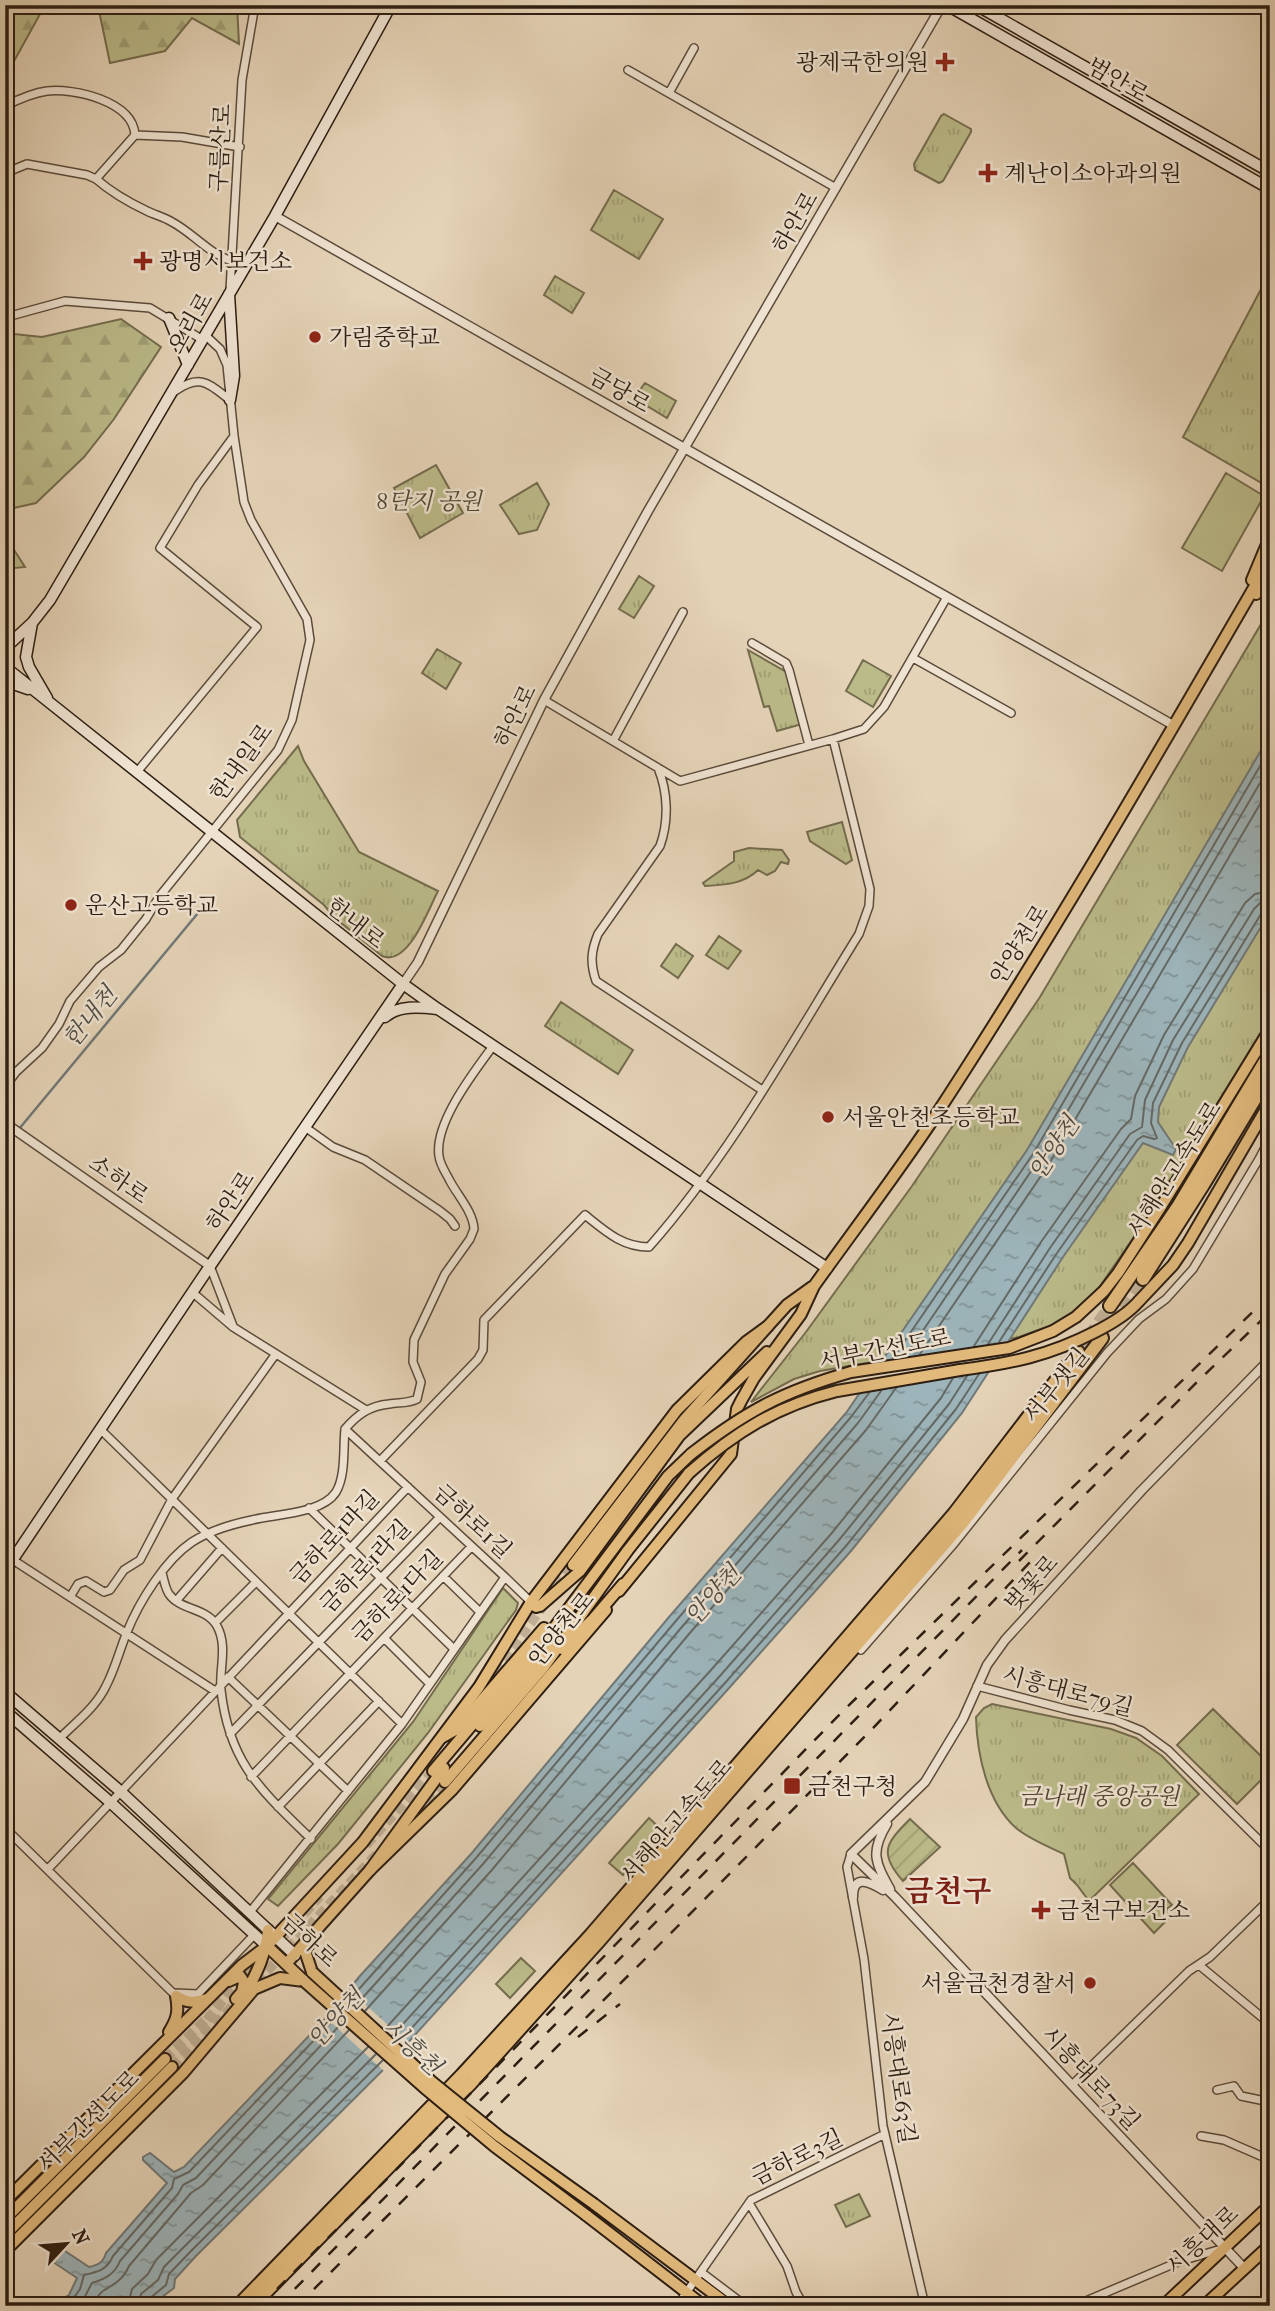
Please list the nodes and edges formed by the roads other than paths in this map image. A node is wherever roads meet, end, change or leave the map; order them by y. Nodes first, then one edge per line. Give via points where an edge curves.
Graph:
1 (255, 5) edge
2 (391, 5) edge
3 (944, 5) edge
4 (976, 5) edge
5 (694, 48) dead end
6 (628, 70) dead end
7 (668, 93) junction
8 (5, 106) edge
9 (135, 135) junction
10 (240, 147) junction
11 (1270, 172) edge
12 (5, 173) edge
13 (96, 179) junction
14 (836, 188) junction
15 (1270, 189) edge
16 (275, 216) junction
17 (232, 261) junction
18 (229, 294) junction
19 (5, 314) edge
20 (169, 318) junction
21 (204, 338) junction
22 (188, 365) junction
23 (171, 393) junction
24 (230, 400) junction
25 (233, 436) junction
26 (685, 449) junction
27 (1270, 537) edge
28 (1270, 560) edge
29 (1270, 579) edge
30 (947, 597) junction
31 (683, 612) dead end
32 (1240, 612) junction
33 (32, 623) junction
34 (752, 643) dead end
35 (5, 648) edge
36 (913, 657) junction
37 (5, 667) edge
38 (5, 681) edge
39 (544, 700) junction
40 (49, 702) junction
41 (1011, 713) dead end
42 (1172, 725) junction
43 (833, 739) junction
44 (613, 741) junction
45 (809, 746) junction
46 (658, 767) junction
47 (137, 772) junction
48 (213, 834) junction
49 (403, 984) junction
50 (438, 1009) junction
51 (374, 1027) junction
52 (1270, 1029) edge
53 (493, 1046) junction
54 (1270, 1053) edge
55 (1270, 1074) edge
56 (5, 1087) edge
57 (762, 1090) junction
58 (1270, 1102) edge
59 (5, 1124) edge
60 (305, 1127) junction
61 (1270, 1138) edge
62 (701, 1184) junction
63 (455, 1226) dead end
64 (210, 1266) junction
65 (827, 1268) junction
66 (1143, 1279) tunnel mouth
67 (814, 1286) junction
68 (192, 1292) junction
69 (1110, 1306) tunnel mouth
70 (768, 1326) junction
71 (233, 1327) junction
72 (785, 1335) junction
73 (1101, 1338) dead end
74 (1078, 1352) tunnel mouth
75 (275, 1355) junction
76 (1269, 1361) edge
77 (366, 1410) junction
78 (100, 1429) junction
79 (345, 1429) junction
80 (380, 1461) junction
81 (408, 1487) junction
82 (172, 1499) junction
83 (309, 1508) junction
84 (440, 1517) junction
85 (959, 1518) junction
86 (208, 1534) junction
87 (471, 1546) junction
88 (222, 1548) junction
89 (350, 1548) junction
90 (13, 1560) junction
91 (573, 1565) tunnel mouth
92 (5, 1572) edge
93 (162, 1573) junction
94 (443, 1576) junction
95 (505, 1577) junction
96 (381, 1578) junction
97 (256, 1582) junction
98 (623, 1584) junction
99 (70, 1597) junction
100 (574, 1600) junction
101 (176, 1601) junction
102 (531, 1602) junction
103 (412, 1608) junction
104 (480, 1612) junction
105 (582, 1612) junction
106 (289, 1613) junction
107 (215, 1623) junction
108 (126, 1633) junction
109 (384, 1638) junction
110 (319, 1643) junction
111 (454, 1649) junction
112 (860, 1650) dead end
113 (542, 1668) junction
114 (350, 1673) junction
115 (229, 1677) junction
116 (430, 1684) junction
117 (977, 1686) junction
118 (218, 1688) junction
119 (5, 1692) edge
120 (379, 1701) junction
121 (259, 1705) junction
122 (5, 1711) edge
123 (402, 1724) junction
124 (230, 1734) junction
125 (290, 1735) junction
126 (443, 1737) junction
127 (60, 1738) junction
128 (319, 1763) junction
129 (433, 1771) tunnel mouth
130 (251, 1777) junction
131 (445, 1782) tunnel mouth
132 (120, 1791) junction
133 (348, 1791) junction
134 (110, 1802) junction
135 (278, 1807) junction
136 (894, 1812) junction
137 (5, 1828) edge
138 (311, 1839) junction
139 (1270, 1851) edge
140 (851, 1854) junction
141 (48, 1869) junction
142 (370, 1870) junction
143 (853, 1897) junction
144 (895, 1897) junction
145 (1270, 1899) edge
146 (250, 1912) junction
147 (272, 1933) junction
148 (254, 1935) junction
149 (309, 1938) junction
150 (267, 1946) junction
151 (295, 1955) junction
152 (286, 1964) junction
153 (1199, 1965) junction
154 (308, 1976) junction
155 (226, 1982) junction
156 (175, 1995) junction
157 (209, 1998) junction
158 (238, 2005) junction
159 (1270, 2024) edge
160 (158, 2049) junction
161 (192, 2062) junction
162 (1072, 2085) junction
163 (1217, 2090) dead end
164 (1270, 2102) edge
165 (885, 2134) junction
166 (1201, 2136) dead end
167 (1270, 2160) edge
168 (8, 2197) edge
169 (749, 2203) junction
170 (1270, 2205) edge
171 (5, 2219) edge
172 (5, 2235) edge
173 (1270, 2245) edge
174 (1225, 2248) junction
175 (5, 2251) edge
176 (1244, 2269) junction
177 (698, 2276) junction
178 (686, 2292) junction
179 (238, 2306) edge
180 (252, 2306) edge
181 (677, 2306) edge
182 (704, 2306) edge
183 (730, 2306) edge
184 (746, 2306) edge
185 (804, 2306) edge
186 (925, 2306) edge
187 (1074, 2306) edge
188 (1163, 2306) edge
189 (1204, 2306) edge

1 - 10 street, 구름산로 via 242,80
2 - 16 main road, 오리로
3 - 14 street, 하안로
3 - 15 main road, 범안로
4 - 11 main road, 범안로
5 - 7 street
6 - 7 street
7 - 14 street
8 - 9 street via 49,90 77,92 116,107 131,121
9 - 10 street
9 - 13 street
10 - 17 street, 구름산로
12 - 13 street via 27,164
13 - 17 street
14 - 26 street, 하안로
16 - 18 main road, 오리로
16 - 26 street, 금당로
17 - 18 street, 구름산로
18 - 21 main road, 오리로
18 - 24 main road via 234,376
19 - 20 street, 한내일로 via 65,301 150,308
20 - 21 street, 한내일로
20 - 22 main road
21 - 22 main road, 오리로
21 - 24 street, 한내일로 via 220,349 227,365
22 - 23 main road, 오리로
23 - 24 street via 189,383 205,382
23 - 33 main road, 오리로 via 50,600
24 - 25 street, 한내일로
25 - 47 street via 160,548 257,627
25 - 48 street, 한내일로 via 244,502 307,619 310,640 286,736
26 - 30 street, 금당로
26 - 39 street, 하안로
27 - 32 main road
28 - 32 main road
29 - 32 main road
30 - 36 street
30 - 42 street, 금당로
31 - 44 street
32 - 42 main road, 안양천로
33 - 35 main road, 오리로
33 - 40 main road via 26,657
34 - 45 street via 786,663
36 - 41 street
36 - 43 street via 868,726
37 - 40 main road, 한내로
38 - 40 main road
39 - 44 street
39 - 49 street, 하안로 via 418,962
40 - 47 main road, 한내로
42 - 65 main road, 안양천로 via 1082,883 984,1040
43 - 45 street
43 - 57 street via 870,889 869,906 859,934
44 - 46 street
45 - 46 street via 680,781
46 - 57 street via 665,793 664,835 598,934 591,966 596,981
47 - 48 main road, 한내로
48 - 49 main road, 한내로
48 - 56 street, 한내일로 via 121,950 99,967 70,1001 42,1048
49 - 50 main road, 한내로
49 - 51 main road, 하안로
50 - 51 main road via 398,1010
50 - 53 main road, 한내로
51 - 60 main road, 하안로
52 - 100 main road, 서부간선도로, bridge via 1135,1247 1104,1291 1076,1317 1009,1348 851,1373 794,1390 746,1413 668,1476
53 - 62 main road, 한내로
53 - 77 street via 453,1104 441,1136 443,1168 474,1229 445,1274 414,1340 420,1390 408,1403
54 - 69 highway, 서해안고속도로 via 1177,1208
55 - 66 highway, 서해안고속도로
57 - 62 street
58 - 105 main road, 서부간선도로, bridge via 1188,1243 1131,1310 1059,1350 1033,1358 837,1391 784,1408 729,1439 689,1473
59 - 64 street, 소하로
60 - 63 street via 333,1147 365,1160
60 - 64 main road, 하안로
61 - 112 street, 서부샛길 via 1193,1269 1166,1299 1126,1331 952,1546
62 - 65 main road, 한내로
62 - 80 street via 649,1247 613,1238 585,1215 484,1320 483,1350 478,1359
64 - 68 main road, 하안로
64 - 71 street
65 - 67 main road, 안양천로
67 - 70 main road, 안양천로
67 - 72 main road, 안양천로
68 - 71 street
68 - 78 main road, 하안로
70 - 91 main road via 684,1420
70 - 102 main road, 안양천로 via 677,1410
71 - 75 street
72 - 98 main road, 안양천로 via 737,1409 731,1454
72 - 102 main road via 678,1436 580,1571 540,1606
73 - 85 highway, 서해안고속도로
74 - 85 highway, 서해안고속도로
75 - 77 street
75 - 82 street
76 - 117 street, 벚꽃로 via 1142,1490 1005,1640
77 - 79 street
78 - 82 street
78 - 90 main road, 하안로
79 - 80 street, 금하로1길
79 - 83 street via 335,1493 323,1504
80 - 81 street, 금하로1길
81 - 84 street, 금하로1길
81 - 89 street, 금하로1마길
82 - 86 street
82 - 99 street via 140,1560 124,1570 110,1590 104,1592 86,1581 78,1584
83 - 86 street
83 - 89 street
84 - 87 street, 금하로1길
84 - 96 street, 금하로1라길
85 - 179 highway, 서해안고속도로, bridge via 591,1935
85 - 180 highway, 서해안고속도로, bridge via 607,1932 480,2073
86 - 88 street, 금하로1마길
86 - 93 street via 192,1542
87 - 94 street, 금하로1다길
87 - 95 street, 금하로1길
88 - 97 street, 금하로1마길
88 - 101 street
89 - 96 street
89 - 106 street, 금하로1마길
90 - 92 main road, 하안로
90 - 99 street
93 - 101 street via 167,1592
93 - 108 street
94 - 103 street, 금하로1다길
94 - 104 street
95 - 102 street
95 - 104 street, 금하로1길
96 - 103 street
96 - 110 street, 금하로1라길
97 - 106 street, 금하로1마길
97 - 107 street
98 - 113 main road
98 - 142 main road, 안양천로 via 598,1622 452,1790
99 - 108 street
100 - 126 main road via 457,1729
100 - 129 main road, 서부간선도로
101 - 107 street
102 - 126 main road, 안양천로
103 - 109 street, 금하로1다길
103 - 111 street
104 - 111 street, 금하로1길
105 - 113 main road, 서부간선도로
105 - 142 main road via 435,1778
106 - 110 street, 금하로1라길
106 - 115 street, 금하로1마길
107 - 118 street via 223,1649
108 - 118 street
108 - 127 street via 107,1685
109 - 114 street, 금하로1다길
109 - 116 street
110 - 114 street, 금하로1다길
110 - 121 street, 금하로1라길
111 - 116 street, 금하로1길
113 - 131 main road, 서부간선도로
114 - 120 street
114 - 125 street, 금하로1다길
115 - 118 street, 금하로1마길
115 - 121 street
116 - 123 street, 금하로1길
117 - 136 street, 벚꽃로 via 932,1773
117 - 139 street, 시흥대로79길 via 1115,1720 1142,1731
118 - 124 street
118 - 132 street, 금하로1마길
119 - 127 main road, 금하로
120 - 123 street
120 - 128 street
121 - 124 street, 금하로1라길
121 - 125 street
122 - 134 main road, 금하로
123 - 133 street, 금하로1길
124 - 130 street
125 - 128 street
125 - 130 street, 금하로1다길
126 - 147 main road, 안양천로 via 363,1842
127 - 132 main road, 금하로
128 - 133 street
128 - 135 street
130 - 135 street
132 - 134 street, 금하로1마길
132 - 146 main road, 금하로
133 - 138 street, 금하로1길
134 - 141 street, 금하로1마길
134 - 148 main road, 금하로
135 - 138 street
136 - 140 street, 벚꽃로
136 - 144 street via 880,1835 876,1855
137 - 141 street
138 - 146 street, 금하로1길
140 - 143 street, 시흥대로63길 via 848,1867
140 - 144 street, 시흥대로73길
141 - 156 street
142 - 149 main road, 안양천로
143 - 144 street via 856,1884 867,1881
143 - 165 street, 시흥대로63길
144 - 162 street, 시흥대로73길
145 - 153 street
146 - 147 main road, 금하로
147 - 150 main road
147 - 151 main road, 금하로
148 - 150 main road, 금하로
148 - 156 street via 198,1994
149 - 151 main road, 안양천로
149 - 154 main road
150 - 152 main road, 금하로
150 - 155 main road
150 - 158 main road
151 - 152 main road, 안양천로
151 - 154 main road, 금하로
152 - 154 main road, 금하로
153 - 159 street
153 - 162 street
154 - 158 main road via 267,1982
154 - 177 main road, 금하로, bridge via 500,2137
154 - 178 main road, 금하로, bridge via 494,2146
155 - 157 main road
155 - 161 main road via 240,1976 242,1992
156 - 157 main road via 197,2003
156 - 160 main road via 177,2020
157 - 160 main road
158 - 161 main road
160 - 168 main road
161 - 175 main road
162 - 174 street, 시흥대로73길
163 - 164 street via 1234,2086 1241,2096
165 - 169 street, 금하로3길
165 - 186 street, 시흥대로63길
166 - 167 street via 1224,2140
169 - 177 street, 금하로3길
169 - 185 street via 787,2266
170 - 174 main road, 시흥대로
171 - 172 main road, 서부간선도로 via 169,2063
173 - 176 main road
174 - 176 street, 시흥대로73길
174 - 187 street via 1178,2262
174 - 188 main road, 시흥대로
176 - 189 main road
177 - 178 street, 금하로3길
177 - 183 main road, 금하로
177 - 184 street
178 - 181 street, 금하로3길
178 - 182 main road, 금하로

